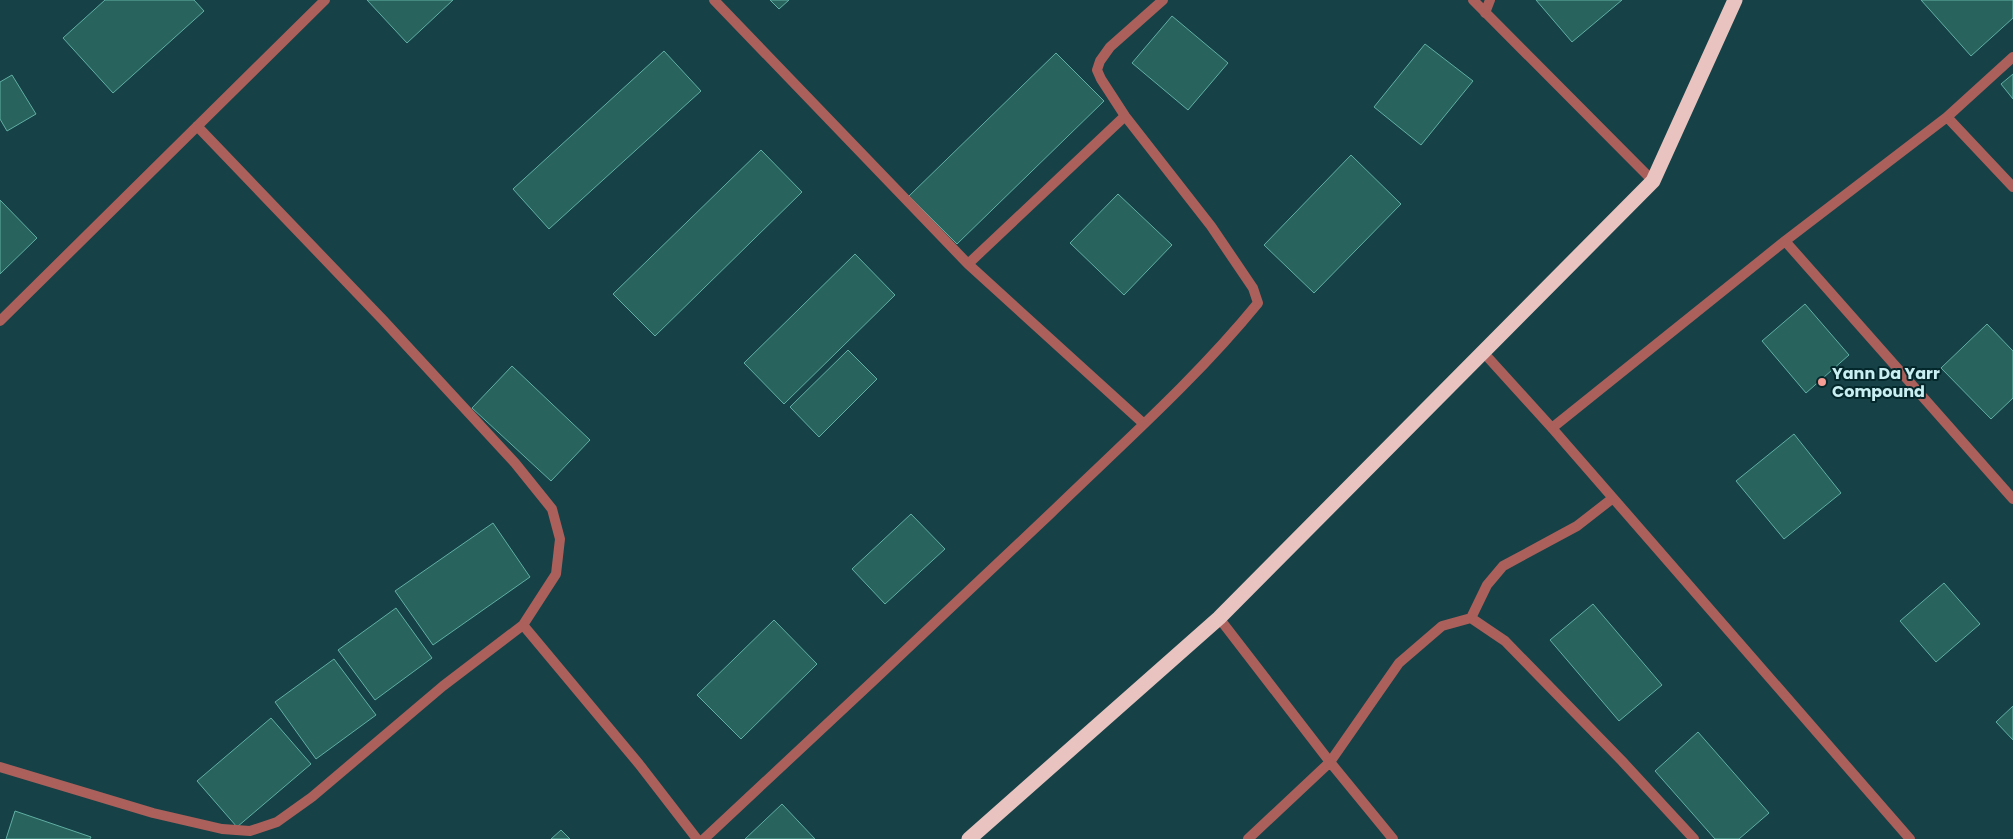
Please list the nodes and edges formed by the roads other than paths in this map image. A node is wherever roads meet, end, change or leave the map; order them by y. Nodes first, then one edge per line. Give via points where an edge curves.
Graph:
1 (325, 0) edge
2 (714, 0) edge
3 (1163, 0) edge
4 (1472, 0) edge
5 (1490, 0) edge
6 (1735, 0) edge
7 (1485, 13) junction
8 (2013, 57) edge
9 (1125, 116) junction
10 (1947, 117) junction
11 (197, 126) junction
12 (1653, 181) junction
13 (2013, 187) edge
14 (1785, 241) junction
15 (968, 264) junction
16 (0, 321) edge
17 (1484, 352) junction
18 (1144, 424) junction
19 (1552, 428) junction
20 (1613, 498) junction
21 (2013, 499) edge
22 (1219, 618) junction
23 (1471, 618) junction
24 (523, 625) junction
25 (1330, 762) junction
26 (0, 767) edge
27 (697, 839) edge
28 (704, 839) edge
29 (969, 839) edge
30 (1248, 839) edge
31 (1393, 839) edge
32 (1694, 839) edge
33 (1910, 839) edge

1 - 11 street
2 - 15 street
3 - 9 street via 1110,47 1097,70
4 - 7 street
5 - 7 street
6 - 12 highway
7 - 12 street
8 - 10 street
9 - 15 street
9 - 18 street via 1211,226 1253,288 1258,303
10 - 13 street
10 - 14 street
11 - 16 street
11 - 24 street via 383,320 515,463 552,509 560,539 556,574
12 - 17 highway
14 - 19 street
14 - 21 street
15 - 18 street
17 - 19 street
17 - 22 highway
18 - 28 street
19 - 20 street
20 - 23 street via 1577,526 1503,566 1486,585
20 - 33 street
22 - 25 street
22 - 29 highway
23 - 25 street via 1442,626 1399,663
23 - 32 street via 1505,641
24 - 26 street via 443,686 312,797 277,822 250,831 222,830 153,813
24 - 27 street
25 - 30 street
25 - 31 street

